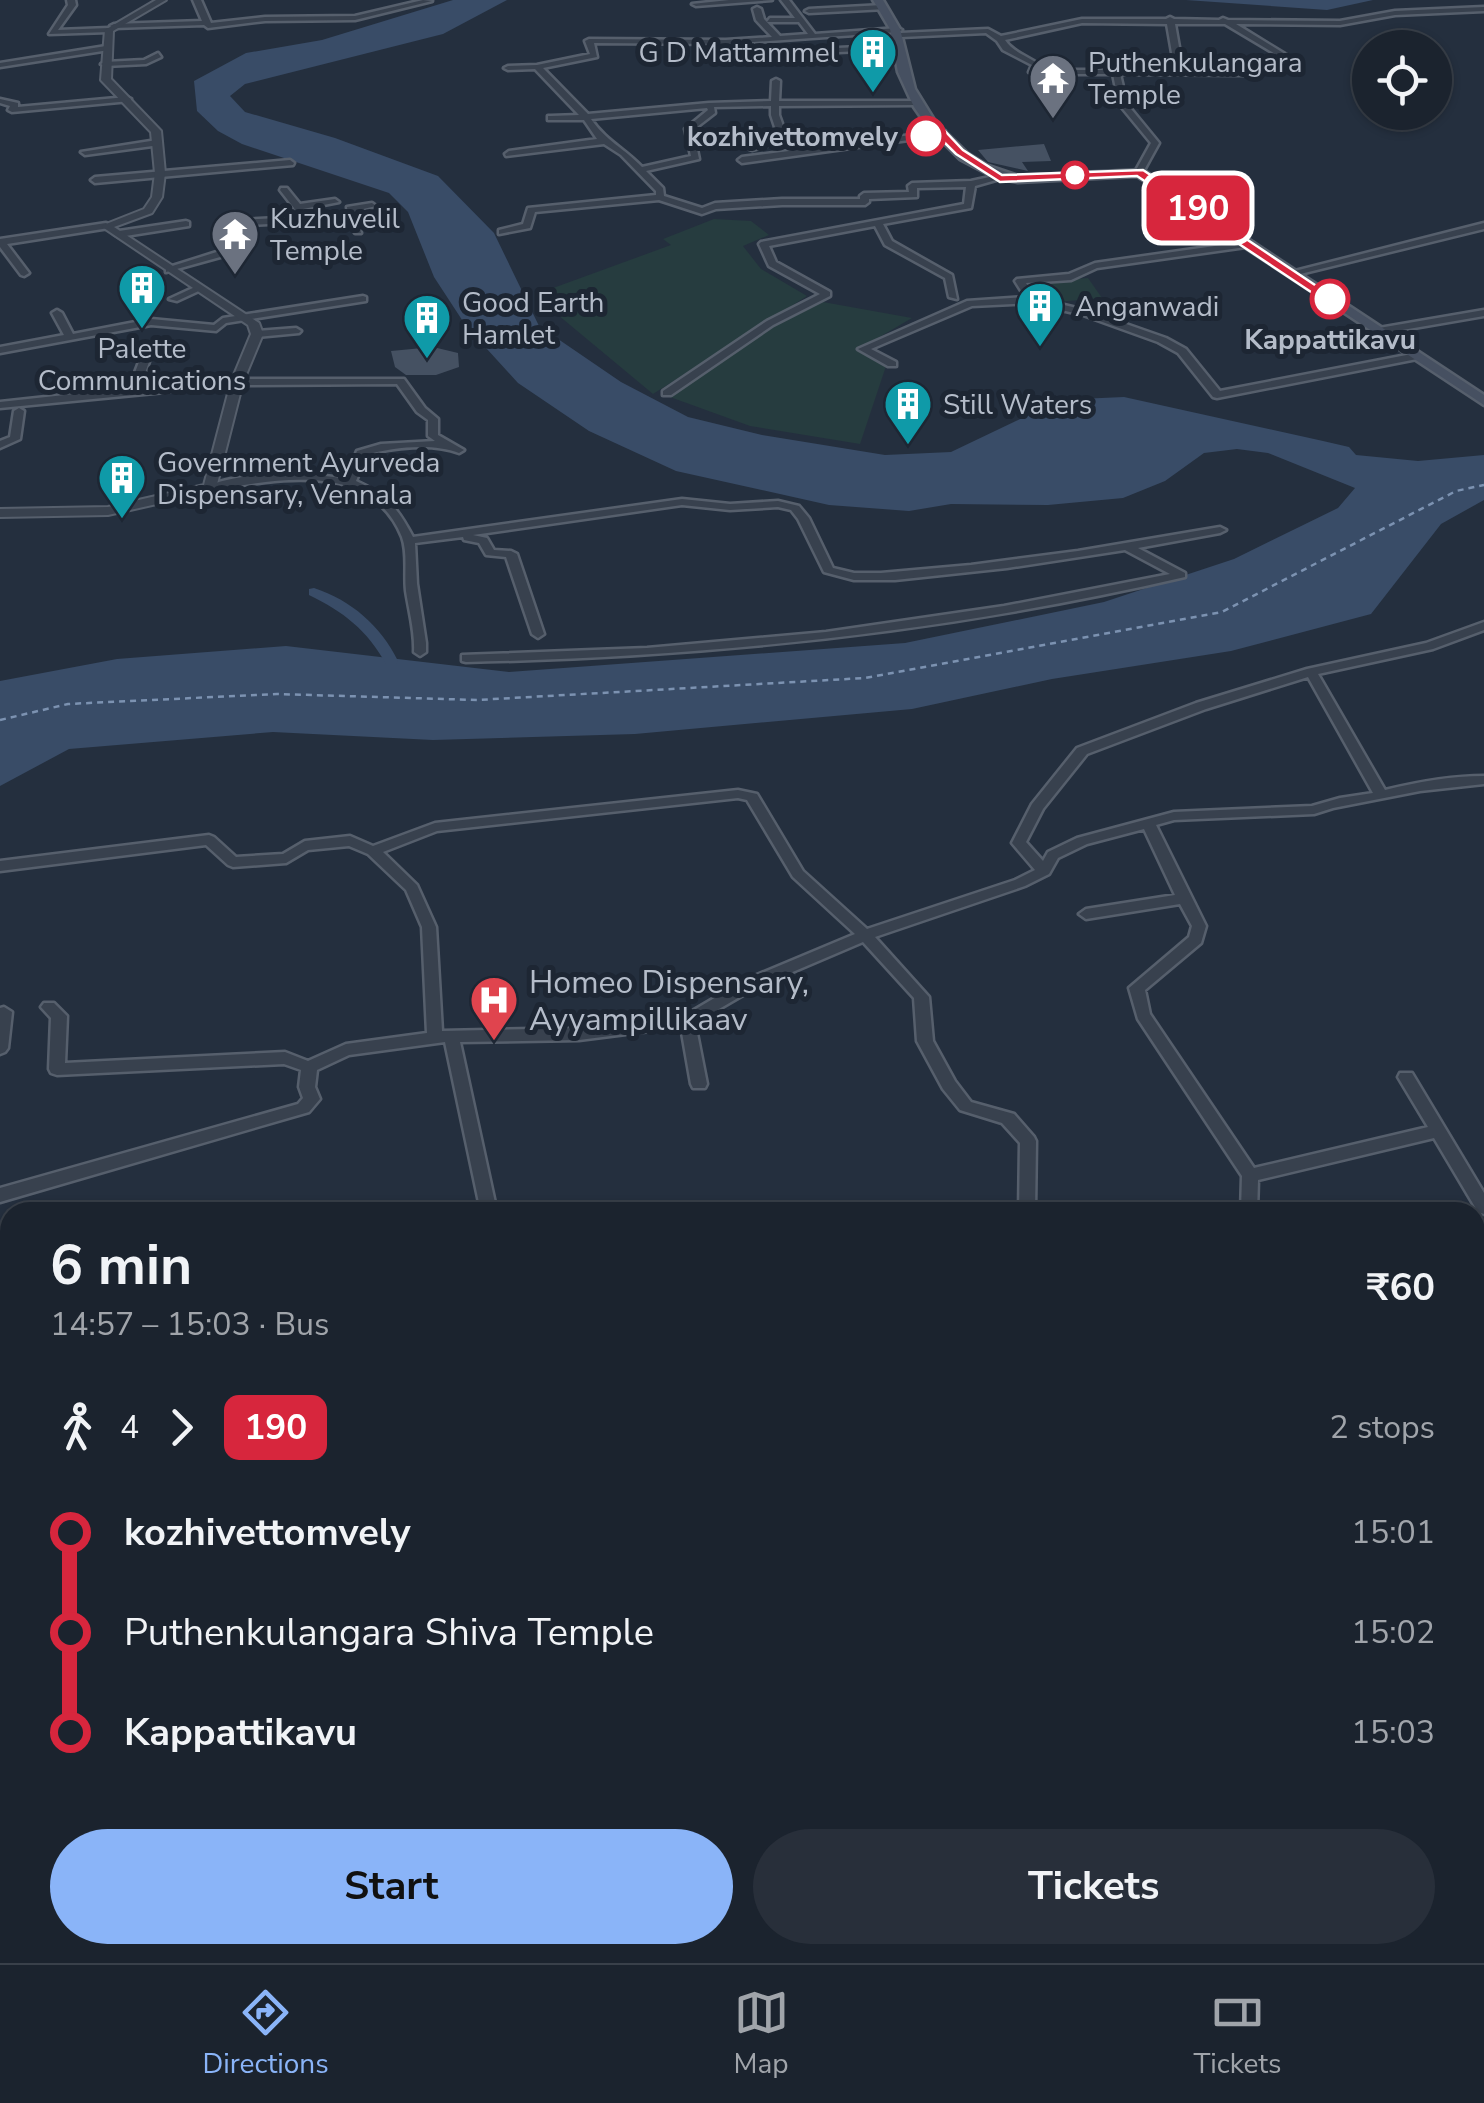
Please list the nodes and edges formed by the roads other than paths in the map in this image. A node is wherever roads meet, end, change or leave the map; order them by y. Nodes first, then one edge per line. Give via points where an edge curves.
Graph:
1 (71, 0) edge
2 (162, 0) edge
3 (197, 0) edge
4 (768, 0) edge
5 (785, 0) edge
6 (866, 0) edge
7 (428, 1) edge
8 (842, 1) edge
9 (696, 4) dead end
10 (881, 4) edge
11 (757, 9) dead end
12 (1484, 9) edge
13 (808, 11) dead end
14 (1170, 19) junction
15 (770, 20) dead end
16 (802, 20) junction
17 (829, 20) dead end
18 (1222, 20) junction
19 (206, 23) junction
20 (111, 28) junction
21 (838, 33) junction
22 (812, 34) junction
23 (777, 37) junction
24 (900, 38) junction
25 (1000, 39) junction
26 (40, 45) dead end
27 (106, 48) junction
28 (817, 52) dead end
29 (158, 55) dead end
30 (46, 59) junction
31 (105, 64) junction
32 (0, 65) edge
33 (537, 67) junction
34 (508, 68) dead end
35 (1116, 72) junction
36 (1180, 74) junction
37 (776, 81) dead end
38 (127, 100) junction
39 (0, 102) edge
40 (777, 102) junction
41 (916, 103) junction
42 (709, 105) junction
43 (586, 117) junction
44 (551, 118) dead end
45 (941, 132) junction
46 (604, 141) junction
47 (158, 143) junction
48 (752, 147) dead end
49 (85, 152) dead end
50 (509, 154) dead end
51 (742, 160) dead end
52 (290, 163) dead end
53 (640, 170) junction
54 (1139, 172) junction
55 (160, 173) junction
56 (1000, 178) junction
57 (95, 180) dead end
58 (971, 184) junction
59 (284, 190) dead end
60 (660, 197) junction
61 (335, 202) dead end
62 (372, 206) dead end
63 (298, 207) junction
64 (353, 217) junction
65 (303, 220) junction
66 (878, 223) junction
67 (186, 224) dead end
68 (106, 226) junction
69 (1484, 226) edge
70 (358, 231) dead end
71 (0, 232) edge
72 (502, 232) dead end
73 (119, 234) junction
74 (31, 235) junction
75 (0, 242) edge
76 (1250, 244) junction
77 (169, 270) junction
78 (24, 273) dead end
79 (1292, 274) junction
80 (198, 290) junction
81 (954, 297) dead end
82 (363, 299) dead end
83 (174, 300) dead end
84 (1031, 300) junction
85 (56, 314) dead end
86 (1484, 314) edge
87 (246, 318) junction
88 (296, 330) dead end
89 (1379, 331) junction
90 (257, 334) junction
91 (69, 336) junction
92 (0, 350) edge
93 (1417, 356) junction
94 (144, 362) dead end
95 (892, 364) dead end
96 (238, 382) junction
97 (133, 390) junction
98 (667, 393) dead end
99 (1484, 400) edge
100 (0, 405) edge
101 (19, 412) dead end
102 (444, 444) junction
103 (0, 445) edge
104 (459, 450) dead end
105 (350, 484) junction
106 (210, 488) junction
107 (0, 514) edge
108 (1220, 530) dead end
109 (454, 536) junction
110 (408, 542) junction
111 (1126, 546) junction
112 (1484, 626) edge
113 (538, 634) dead end
114 (420, 652) dead end
115 (466, 658) dead end
116 (1311, 672) junction
117 (1484, 780) edge
118 (1381, 795) junction
119 (1148, 822) junction
120 (373, 851) junction
121 (0, 866) edge
122 (1044, 871) junction
123 (1184, 898) junction
124 (1086, 914) dead end
125 (865, 935) junction
126 (49, 1007) dead end
127 (4, 1012) dead end
128 (687, 1021) junction
129 (443, 1036) junction
130 (0, 1048) edge
131 (309, 1067) junction
132 (1406, 1077) dead end
133 (699, 1084) dead end
134 (1438, 1131) junction
135 (1250, 1175) junction
136 (0, 1195) edge
137 (486, 1202) edge
138 (1027, 1202) edge
139 (1249, 1202) edge
140 (1481, 1202) edge

1 - 20 street via 52,32
2 - 20 street
3 - 19 street
4 - 9 street
5 - 16 street
6 - 8 street
7 - 19 street via 348,18
10 - 13 street
10 - 24 main road
11 - 23 street
12 - 18 street via 1340,23
14 - 18 street
14 - 25 street via 1082,21
14 - 36 street
15 - 16 street
16 - 22 street
17 - 21 street
18 - 36 street via 1294,62 1256,72
19 - 20 street
20 - 27 street
21 - 22 street
21 - 24 street
22 - 23 street
23 - 33 street via 589,40 594,55
24 - 25 street via 988,31
24 - 28 street
24 - 41 main road via 902,70
25 - 35 street via 1044,72
26 - 30 street
27 - 30 street
27 - 31 street
29 - 31 street
30 - 32 street
31 - 38 street via 106,80
33 - 34 street
33 - 43 street
35 - 36 street
35 - 54 street via 1122,104 1155,143
37 - 40 street
38 - 39 street via 12,110 14,105
38 - 47 street via 156,131
40 - 41 street
40 - 42 street
40 - 48 street via 784,140
41 - 45 main road
42 - 43 street
42 - 53 street via 712,111 689,129 696,158
43 - 44 street
43 - 46 street
45 - 51 street
45 - 56 main road
46 - 50 street
46 - 53 street
47 - 49 street
47 - 55 street
52 - 55 street
53 - 60 street
54 - 56 main road
54 - 76 main road
55 - 57 street
55 - 68 street via 148,212
56 - 58 street
58 - 60 street via 912,186 914,195 864,196 865,202 702,211
58 - 66 street via 968,206
59 - 63 street
60 - 72 street via 531,210 527,226
61 - 63 street
62 - 64 street via 350,209
63 - 65 street
64 - 65 street
64 - 70 street
65 - 77 street via 243,222 249,233 222,236 228,252
66 - 81 street via 888,243 949,277
66 - 98 street via 764,244 772,264 827,294 770,323
67 - 73 street
68 - 73 street
68 - 74 street
69 - 79 street
71 - 74 street
73 - 77 street
74 - 75 street
75 - 78 street
76 - 79 main road
76 - 84 street via 1020,281
77 - 80 street
79 - 89 main road
80 - 83 street
80 - 87 street
82 - 87 street
84 - 93 street via 1162,340 1182,351 1217,394
84 - 95 street via 970,303 863,349
85 - 91 street
86 - 89 street
87 - 90 street
87 - 91 street via 216,328 151,322
88 - 90 street
89 - 93 main road
90 - 96 street
91 - 92 street
93 - 99 main road
94 - 97 street
96 - 97 street
96 - 102 street via 400,381 434,418 433,436
96 - 106 street
97 - 100 street
101 - 103 street via 15,439
102 - 104 street
102 - 105 street via 361,453
105 - 106 street via 300,476
105 - 110 street via 384,501
106 - 107 street via 108,511
108 - 111 street
109 - 110 street
109 - 111 street via 682,502 795,508 828,570 846,577 1014,566
109 - 113 street via 483,540 490,553 511,554
110 - 114 street
111 - 115 street via 1181,575 906,628 679,649
112 - 116 street via 1429,646
116 - 118 street
116 - 122 street via 1082,752 1037,807 1020,844
117 - 118 street via 1416,784
118 - 119 street via 1314,810
119 - 122 street via 1082,841 1053,855
119 - 123 street
120 - 121 street via 350,842 233,862 209,840
120 - 125 street via 436,827 738,794 762,808 798,874
120 - 129 street via 412,888 429,927
122 - 125 street
123 - 124 street
123 - 135 street via 1199,926 1196,939 1137,988 1143,1015
125 - 128 street via 750,984
125 - 138 street via 921,997 925,1041 949,1085 966,1106 1008,1118 1028,1142
126 - 131 street via 58,1016 57,1069 284,1058
127 - 130 street
128 - 129 street via 579,1034
128 - 133 street
129 - 131 street via 346,1050
129 - 137 street
131 - 136 street via 312,1099 304,1108
132 - 134 street
134 - 135 street
134 - 140 street
135 - 139 street

